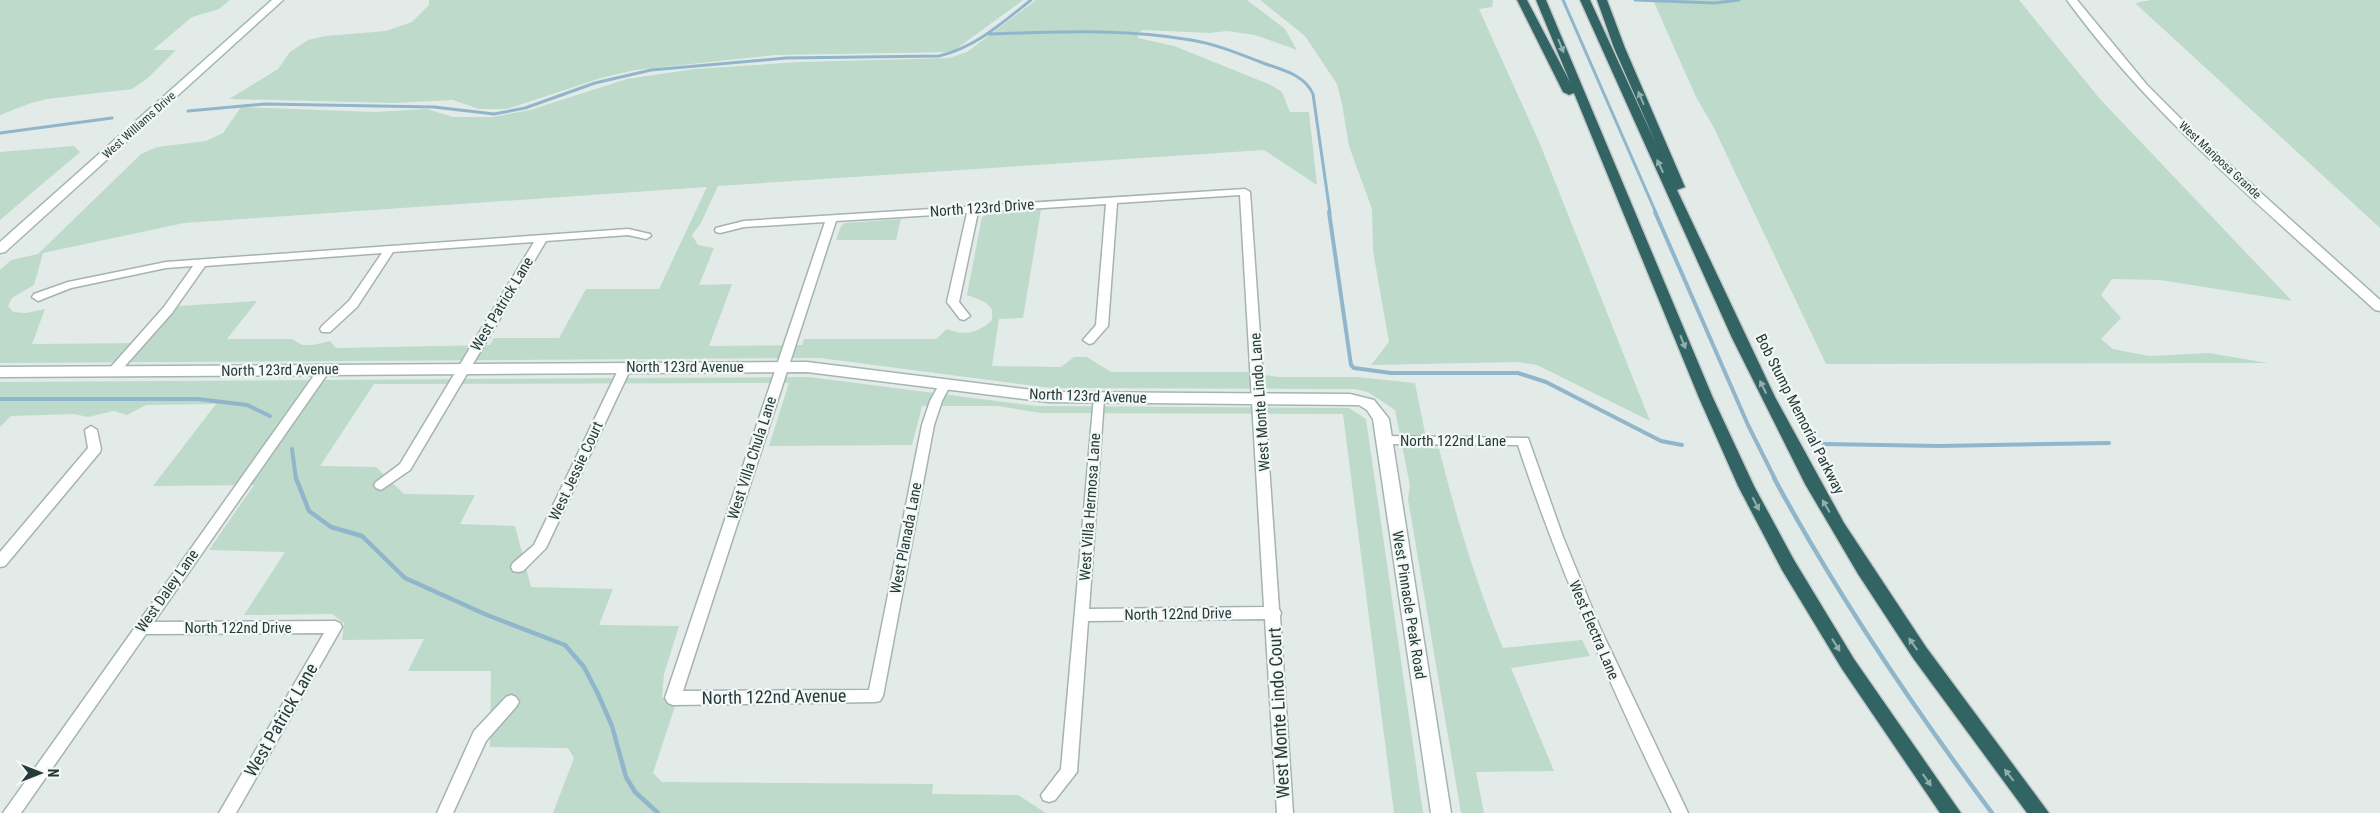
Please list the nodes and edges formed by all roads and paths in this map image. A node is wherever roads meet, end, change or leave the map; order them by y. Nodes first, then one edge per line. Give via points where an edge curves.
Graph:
1 (278, 0) edge
2 (2072, 0) edge
3 (1523, 1) edge
4 (1542, 1) edge
5 (1587, 5) edge
6 (1604, 5) edge
7 (1245, 192) joint
8 (1112, 199) junction
9 (972, 208) junction
10 (832, 218) junction
11 (720, 230) dead end
12 (646, 236) dead end
13 (542, 238) junction
14 (390, 249) junction
15 (0, 250) edge
16 (202, 262) junction
17 (38, 297) dead end
18 (2380, 307) edge
19 (964, 316) dead end
20 (1674, 320) junction
21 (1731, 322) junction
22 (326, 329) dead end
23 (1089, 340) dead end
24 (782, 367) junction
25 (624, 368) junction
26 (463, 369) junction
27 (324, 370) junction
28 (0, 372) edge
29 (113, 372) junction
30 (945, 384) junction
31 (1260, 398) junction
32 (1098, 399) junction
33 (1368, 402) joint
34 (91, 430) dead end
35 (1383, 440) junction
36 (1523, 441) joint
37 (382, 485) dead end
38 (0, 562) edge
39 (518, 567) dead end
40 (1274, 613) junction
41 (1082, 615) junction
42 (336, 627) joint
43 (141, 628) junction
44 (875, 696) joint
45 (673, 698) joint
46 (511, 702) dead end
47 (1049, 795) dead end
48 (11, 813) edge
49 (227, 813) edge
50 (445, 813) edge
51 (1285, 813) edge
52 (1441, 813) edge
53 (1680, 813) edge
54 (1951, 813) edge
55 (2039, 813) edge

1 - 15 street, West Williams Drive
2 - 18 street, West Mariposa Grande via 2156,100 2196,140
3 - 20 highway via 1556,63
4 -> 20 highway
21 -> 5 highway, Bob Stump Memorial Parkway
21 -> 6 highway via 1695,234 1670,160
7 - 8 street, North 123rd Drive
7 - 31 street, West Monte Lindo Lane
8 - 9 street, North 123rd Drive
8 - 23 street via 1102,326
9 - 10 street, North 123rd Drive
9 - 19 street via 953,302
10 - 11 street, North 123rd Drive via 744,224
10 - 24 street, West Villa Chula Lane
12 - 13 street via 628,232
13 - 14 street
13 - 26 street, West Patrick Lane
14 - 16 street
14 - 22 street via 353,304
16 - 17 street via 148,267 68,284
16 - 29 street via 168,310
20 -> 54 highway via 1719,429 1788,565 1874,703
55 -> 21 highway, Bob Stump Memorial Parkway via 1962,714 1858,560 1799,458
24 - 25 street, North 123rd Avenue
24 - 30 street, North 123rd Avenue via 827,368
24 - 45 street, West Villa Chula Lane
25 - 26 street, North 123rd Avenue
25 - 39 street, West Jessie Court via 539,548
26 - 27 street, North 123rd Avenue
26 - 37 street, West Patrick Lane via 405,467
27 - 29 street, North 123rd Avenue
27 - 43 street, West Daley Lane
28 - 29 street, North 123rd Avenue
30 - 32 street, North 123rd Avenue via 1049,398
30 - 44 street, West Planada Lane via 928,425
31 - 32 street, North 123rd Avenue
31 - 33 street, North 123rd Avenue
31 - 40 street, West Monte Lindo Lane
32 - 41 street, West Villa Hermosa Lane
33 - 35 street, West Pinnacle Peak Road via 1381,419
34 - 38 street via 95,449
35 - 36 street, North 122nd Lane
35 - 52 street, West Pinnacle Peak Road
36 - 53 street, West Electra Lane via 1591,628
40 - 41 street, North 122nd Drive
40 - 51 street, West Monte Lindo Court
41 - 47 street, West Villa Hermosa Lane via 1069,772
42 - 43 street, North 122nd Drive
42 - 49 street, West Patrick Lane
43 - 48 street, West Daley Lane
44 - 45 street, North 122nd Avenue
46 - 50 street via 480,736

